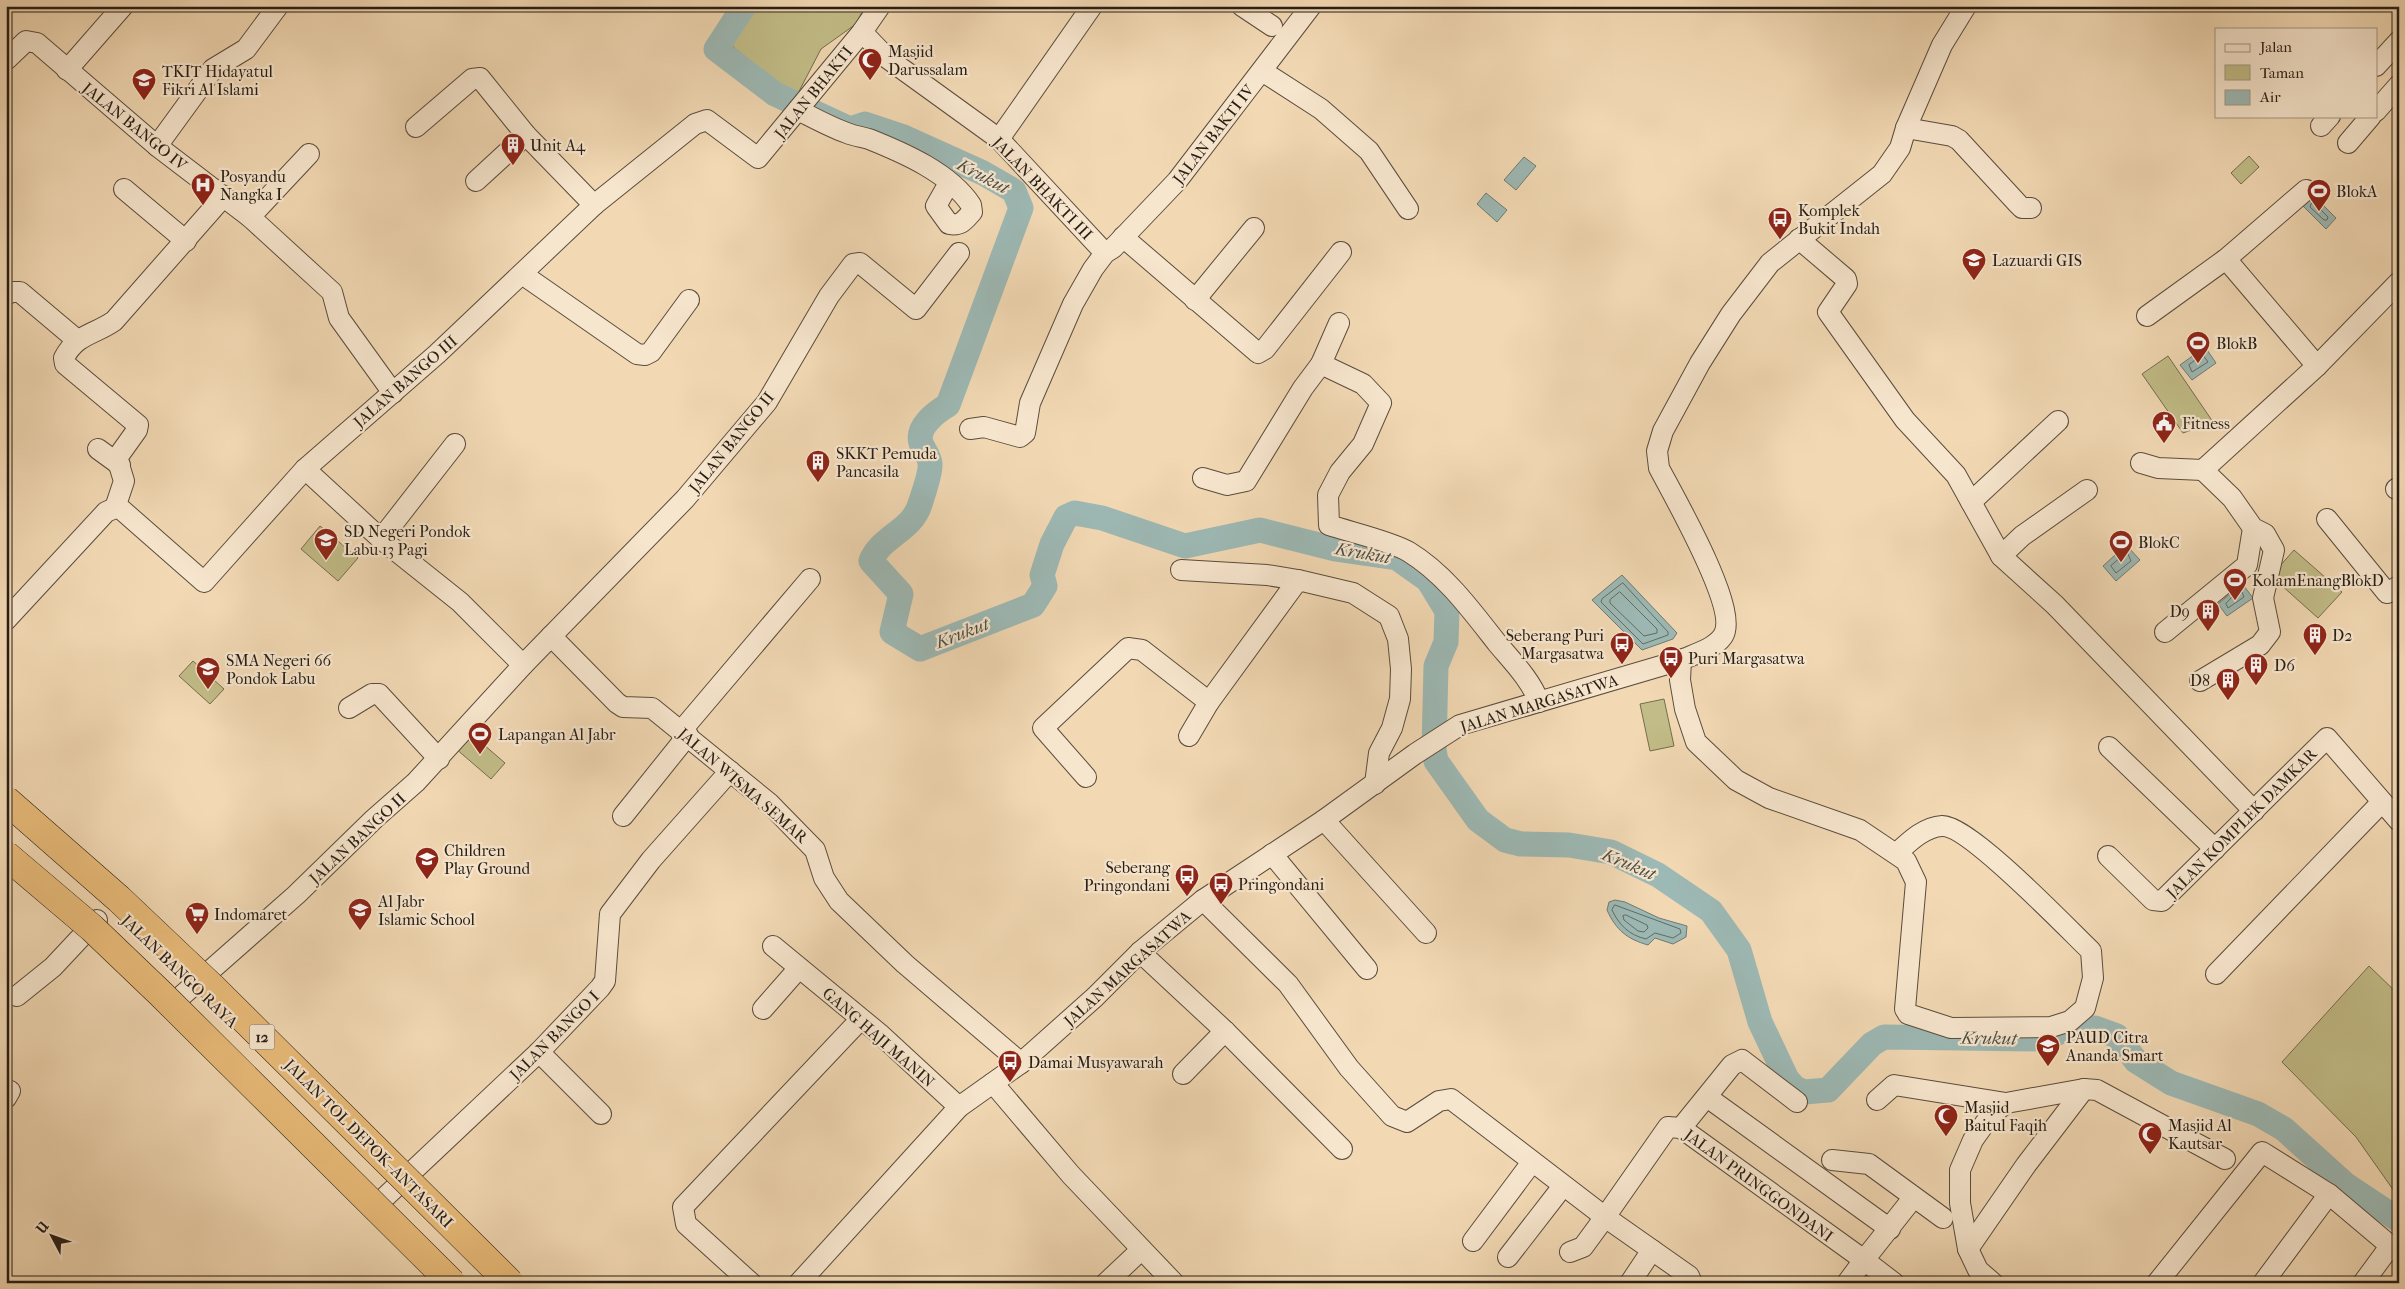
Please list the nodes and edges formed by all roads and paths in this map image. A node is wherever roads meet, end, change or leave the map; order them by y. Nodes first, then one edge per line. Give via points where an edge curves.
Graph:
1 (123, 6) edge
2 (278, 6) edge
3 (880, 6) edge
4 (1092, 6) edge
5 (1242, 6) edge
6 (1311, 6) edge
7 (1966, 6) edge
8 (1272, 26) dead end
9 (862, 32) junction
10 (2399, 41) edge
11 (6, 60) edge
12 (2378, 64) edge
13 (67, 70) junction
14 (1262, 70) junction
15 (2399, 85) edge
16 (2378, 109) edge
17 (798, 111) junction
18 (2369, 118) edge
19 (707, 120) joint
20 (416, 127) dead end
21 (1906, 128) junction
22 (526, 135) junction
23 (999, 139) junction
24 (2348, 143) dead end
25 (157, 146) junction
26 (309, 154) dead end
27 (476, 181) dead end
28 (949, 183) dead end
29 (124, 188) dead end
30 (2306, 190) dead end
31 (224, 196) junction
32 (594, 204) junction
33 (1408, 208) dead end
34 (2031, 208) dead end
35 (250, 217) junction
36 (1254, 228) dead end
37 (1123, 237) junction
38 (1799, 239) junction
39 (186, 241) junction
40 (1340, 252) dead end
41 (959, 253) dead end
42 (1105, 253) junction
43 (2226, 259) junction
44 (522, 274) junction
45 (2399, 282) edge
46 (6, 295) edge
47 (689, 300) dead end
48 (1195, 300) junction
49 (2146, 316) dead end
50 (1339, 323) dead end
51 (77, 340) junction
52 (1321, 364) junction
53 (2316, 366) junction
54 (393, 393) junction
55 (2058, 421) dead end
56 (970, 429) dead end
57 (455, 444) dead end
58 (98, 449) dead end
59 (2142, 463) dead end
60 (120, 465) junction
61 (304, 469) junction
62 (2203, 470) junction
63 (1203, 478) dead end
64 (2087, 490) dead end
65 (1971, 502) junction
66 (115, 508) junction
67 (2327, 518) dead end
68 (2253, 528) junction
69 (380, 539) junction
70 (2001, 556) junction
71 (1181, 570) dead end
72 (810, 579) dead end
73 (1298, 580) junction
74 (2399, 586) edge
75 (6, 620) edge
76 (2165, 632) dead end
77 (551, 636) junction
78 (1681, 660) junction
79 (523, 665) junction
80 (2200, 681) dead end
81 (1209, 702) junction
82 (1539, 702) junction
83 (349, 708) dead end
84 (685, 732) junction
85 (1189, 736) dead end
86 (2109, 746) dead end
87 (439, 759) junction
88 (730, 771) junction
89 (1086, 777) dead end
90 (1374, 784) junction
91 (6, 800) edge
92 (2382, 802) junction
93 (2254, 811) junction
94 (6, 815) edge
95 (623, 816) dead end
96 (1324, 820) junction
97 (2399, 821) edge
98 (6, 842) edge
99 (2215, 849) junction
100 (1897, 853) junction
101 (1272, 854) junction
102 (6, 855) edge
103 (2108, 856) dead end
104 (1203, 900) junction
105 (97, 920) junction
106 (1426, 933) dead end
107 (773, 946) dead end
108 (1140, 952) junction
109 (799, 968) junction
110 (1367, 969) dead end
111 (2216, 974) dead end
112 (193, 985) junction
113 (17, 996) dead end
114 (178, 999) junction
115 (763, 1009) dead end
116 (860, 1020) junction
117 (1225, 1031) junction
118 (539, 1052) junction
119 (1021, 1063) junction
120 (1183, 1074) dead end
121 (993, 1083) junction
122 (2084, 1089) junction
123 (1707, 1097) junction
124 (1877, 1100) dead end
125 (1797, 1102) dead end
126 (2006, 1104) junction
127 (959, 1107) junction
128 (601, 1114) dead end
129 (1681, 1128) junction
130 (1342, 1149) dead end
131 (2225, 1159) dead end
132 (1832, 1160) dead end
133 (1532, 1162) junction
134 (397, 1185) junction
135 (1563, 1186) junction
136 (2329, 1194) junction
137 (1913, 1198) junction
138 (382, 1200) junction
139 (1606, 1217) junction
140 (1943, 1218) dead end
141 (1890, 1230) junction
142 (1473, 1241) dead end
143 (1968, 1249) junction
144 (2395, 1249) edge
145 (1141, 1250) junction
146 (1652, 1250) junction
147 (1570, 1252) dead end
148 (1508, 1257) dead end
149 (1864, 1260) junction
150 (452, 1283) edge
151 (466, 1283) edge
152 (496, 1283) edge
153 (510, 1283) edge
154 (751, 1283) edge
155 (799, 1283) edge
156 (1106, 1283) edge
157 (1174, 1283) edge
158 (1630, 1283) edge
159 (1692, 1283) edge
160 (1846, 1283) edge
161 (1894, 1283) edge
162 (1993, 1283) edge
163 (2157, 1283) edge
164 (2262, 1283) edge
165 (2363, 1283) edge

1 - 13 street
2 - 25 street via 246,49 212,69
3 - 9 street, JALAN BHAKTI
4 - 23 street
5 - 8 street
6 - 14 street, JALAN BAKTI IV
7 - 21 street, JALAN MARGASATWA via 1942,45
9 - 17 street, JALAN BHAKTI
9 - 23 street, JALAN BHAKTI III via 887,58
10 - 12 street
11 - 13 street, JALAN BANGO IV via 21,44 30,41 37,43
13 - 25 street, JALAN BANGO IV
14 - 33 street via 1321,109 1369,151
14 - 37 street, JALAN BAKTI IV via 1177,181
15 - 16 street
17 - 19 street, JALAN BHAKTI via 758,158
17 - 28 street via 847,134 903,154
18 - 24 street
19 - 32 street, JALAN BANGO III via 695,124
20 - 22 street via 472,79 480,78
21 - 34 street via 1959,140 2022,208
21 - 38 street, JALAN MARGASATWA via 1900,148 1882,174
22 - 27 street
22 - 32 street
23 - 42 street, JALAN BHAKTI III
25 - 31 street, JALAN BANGO IV
26 - 35 street
29 - 39 street
30 - 43 street
31 - 35 street, JALAN BANGO IV
31 - 39 street
32 - 44 street, JALAN BANGO III
35 - 54 street, JALAN BANGO IV via 332,292 339,318
36 - 48 street
37 - 42 street, JALAN BAKTI IV
37 - 48 street
38 - 65 street via 1846,279 1847,284 1828,312 1905,420 1956,475
38 - 78 street, JALAN MARGASATWA via 1770,263 1731,314 1663,431 1657,452 1659,468 1719,586 1726,616 1723,636 1713,646
39 - 51 street via 114,321
40 - 48 street via 1258,354
41 - 77 street, JALAN BANGO II via 916,309 860,263 853,264 829,296 767,402 751,422 685,499
42 - 56 street, JALAN BAKTI IV via 1072,304 1030,403 1025,433 1020,436 984,427
43 - 49 street
43 - 53 street
44 - 47 street via 644,356 651,352
44 - 54 street, JALAN BANGO III
45 - 53 street
46 - 51 street via 20,292
50 - 52 street
51 - 60 street via 66,354 64,364 138,425 119,454 117,460
52 - 63 street via 1246,481 1227,485
52 - 82 street via 1363,384 1381,403 1363,444 1340,472 1328,495 1329,526 1408,551 1428,565 1491,634 1536,693
53 - 62 street
54 - 61 street, JALAN BANGO III
55 - 65 street
57 - 69 street
58 - 60 street
59 - 62 street via 2158,468
60 - 66 street via 124,481
61 - 66 street, JALAN BANGO III via 204,582 122,510
61 - 69 street
62 - 68 street via 2232,498
64 - 70 street via 2022,536
65 - 70 street
66 - 75 street via 106,512
67 - 74 street via 2387,594
68 - 76 street via 2247,565
68 - 80 street via 2265,534 2274,550 2263,598 2270,632 2260,645
69 - 79 street via 460,602
70 - 93 street via 2116,666
71 - 73 street
72 - 84 street
73 - 81 street
73 - 90 street via 1353,593 1389,616 1398,638 1402,669 1400,699 1392,728 1379,753
77 - 79 street, JALAN BANGO II
77 - 84 street, JALAN WISMA SEMAR via 617,703 623,707 652,708
78 - 82 street, JALAN MARGASATWA
78 - 100 street via 1680,680 1696,742 1736,780 1769,798 1860,830
79 - 87 street, JALAN BANGO II
81 - 85 street
81 - 89 street via 1142,650 1128,648 1042,728
82 - 90 street, JALAN MARGASATWA via 1460,725
83 - 87 street via 372,694 379,694
84 - 88 street, JALAN WISMA SEMAR
84 - 95 street
86 - 99 street
87 - 112 street, JALAN BANGO II via 320,874
88 - 118 street, JALAN BANGO I via 651,860 615,907 609,922 605,981
88 - 119 street, JALAN WISMA SEMAR via 807,840 815,850 829,887 852,914
90 - 96 street, JALAN MARGASATWA
91 - 153 highway, JALAN TOL DEPOK–ANTASARI / 12, bridge via 119,899 215,990
92 - 93 street, JALAN KOMPLEK DAMKAR via 2327,738
92 - 97 street, JALAN KOMPLEK DAMKAR
92 - 111 street
93 - 99 street, JALAN KOMPLEK DAMKAR
94 - 112 street, JALAN BANGO RAYA via 110,904
96 - 101 street, JALAN MARGASATWA
96 - 106 street
98 - 105 street, JALAN BANGO RAYA
99 - 103 street, JALAN KOMPLEK DAMKAR via 2167,898 2157,902
100 - 100 street via 1906,861 1916,882 1905,1009 1908,1014 1951,1028 2051,1027 2070,1021 2085,1008 2094,978 2091,951 1978,844 1954,828 1942,826 1916,835
101 - 104 street, JALAN MARGASATWA
101 - 110 street
102 - 150 highway, 12, bridge via 92,928 154,987
104 - 108 street, JALAN MARGASATWA
104 - 133 street via 1288,984 1349,1068 1392,1116 1407,1122 1439,1101 1451,1099
105 - 113 street via 54,967
105 - 114 street, JALAN BANGO RAYA
107 - 109 street, GANG HAJI MANIN
108 - 117 street
108 - 119 street, JALAN MARGASATWA
109 - 115 street
109 - 116 street, GANG HAJI MANIN
112 - 114 street, JALAN BANGO II
112 - 134 street, JALAN BANGO RAYA
114 - 138 street, JALAN BANGO RAYA
116 - 127 street, GANG HAJI MANIN via 882,1035
116 - 154 street via 683,1207 686,1224
117 - 120 street
117 - 130 street
118 - 128 street
118 - 134 street, JALAN BANGO I
119 - 121 street, JALAN MARGASATWA
121 - 127 street, JALAN MARGASATWA
121 - 145 street via 1071,1176
122 - 126 street
122 - 131 street via 2097,1090
122 - 143 street
123 - 125 street via 1732,1065 1742,1060
123 - 129 street
123 - 141 street
124 - 126 street via 1894,1085
126 - 143 street via 1990,1116 1960,1170 1960,1203
127 - 155 street, JALAN MARGASATWA
129 - 139 street, JALAN PRINGGONDANI via 1668,1127
129 - 149 street, JALAN PRINGGONDANI
132 - 137 street via 1869,1164
133 - 135 street
133 - 142 street
134 - 138 street, JALAN BANGO I
134 - 152 street, JALAN BANGO RAYA
135 - 139 street
135 - 148 street
136 - 144 street
136 - 163 street via 2262,1152
136 - 164 street
137 - 140 street
137 - 141 street
138 - 151 street, JALAN BANGO RAYA
139 - 146 street
139 - 147 street via 1583,1247
141 - 149 street
143 - 162 street via 1978,1270
144 - 165 street
145 - 156 street
145 - 157 street
146 - 158 street
146 - 159 street via 1689,1276
149 - 160 street
149 - 161 street, JALAN PRINGGONDANI

